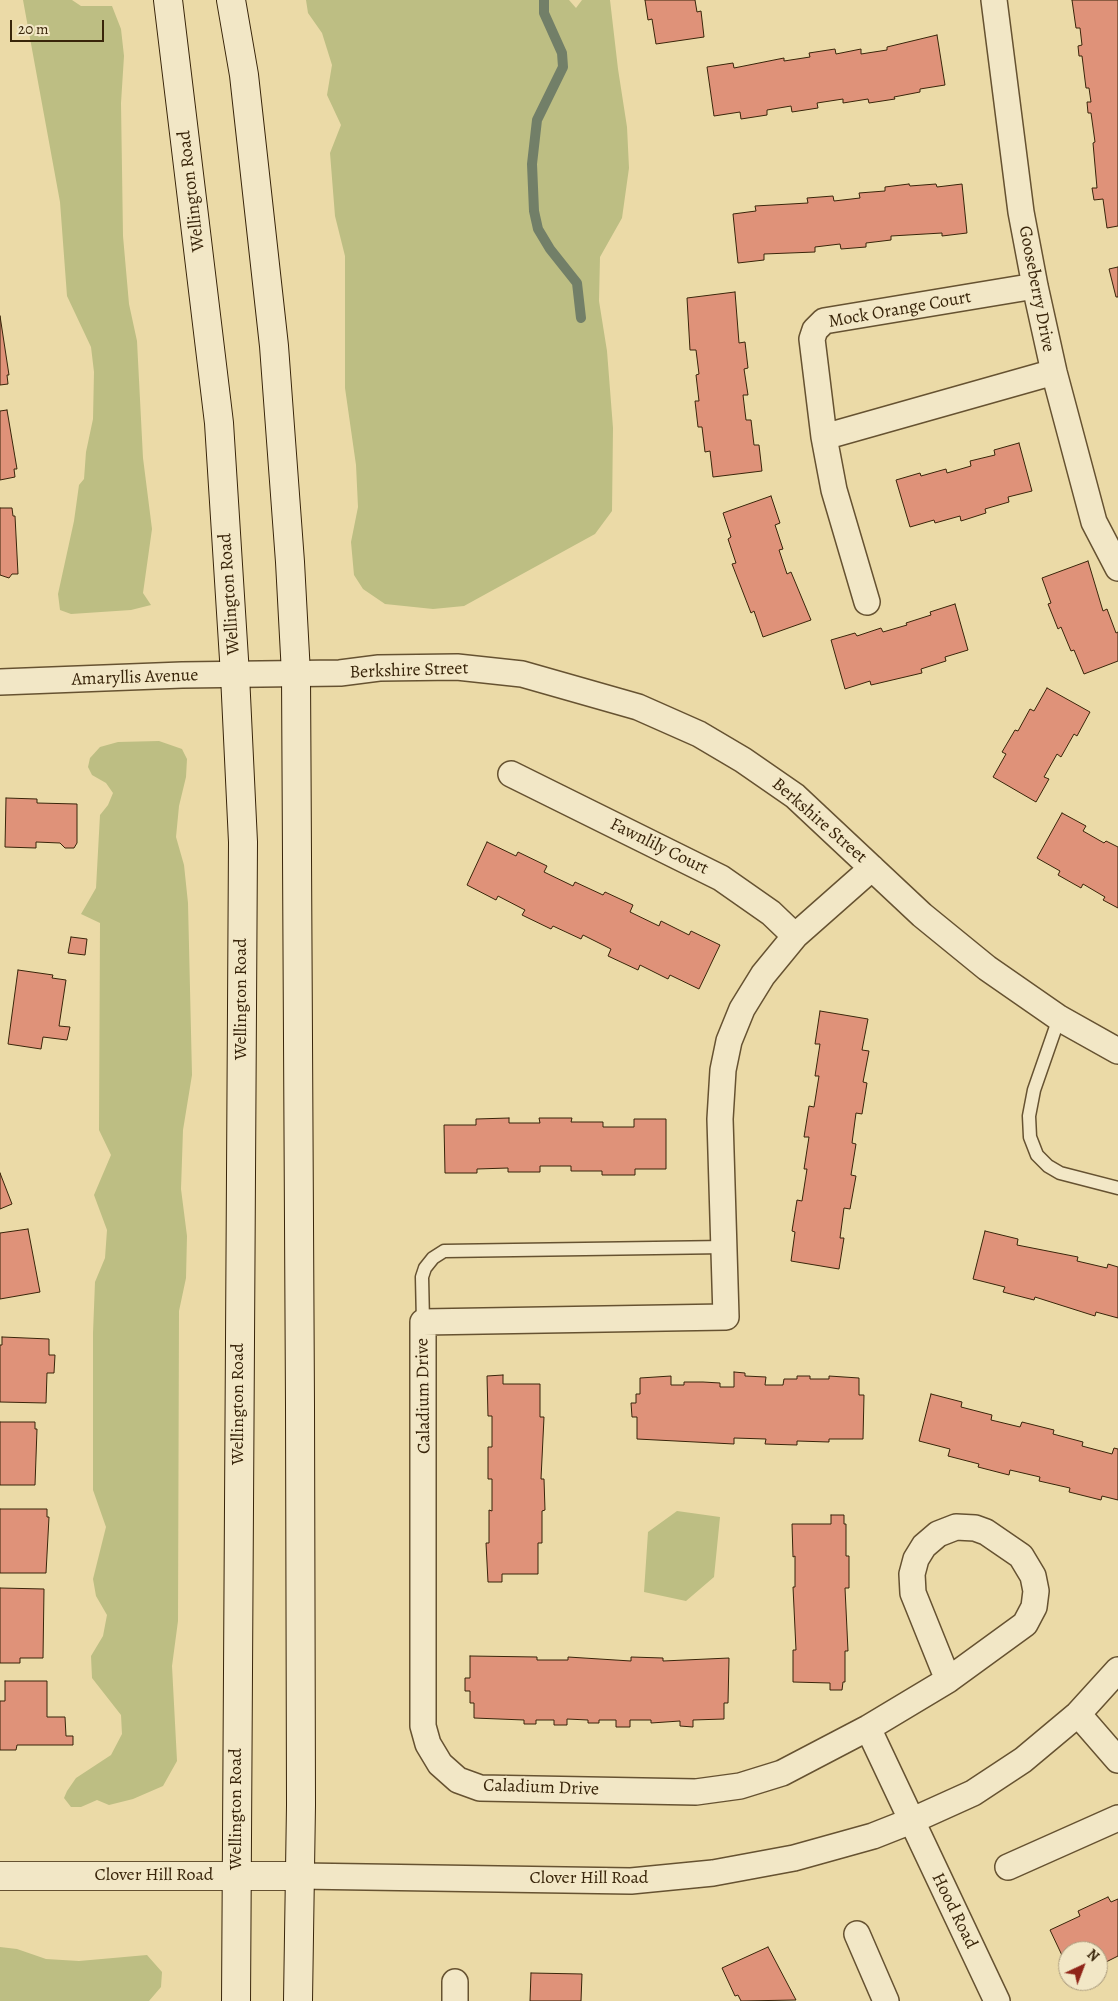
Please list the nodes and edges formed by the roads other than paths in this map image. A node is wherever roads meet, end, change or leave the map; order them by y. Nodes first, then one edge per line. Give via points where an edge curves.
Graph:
1 (168, 0) edge
2 (231, 0) edge
3 (994, 0) edge
4 (1034, 286) junction
5 (1054, 372) junction
6 (824, 437) junction
7 (1118, 568) edge
8 (868, 602) dead end
9 (235, 675) junction
10 (283, 675) junction
11 (0, 682) edge
12 (512, 774) dead end
13 (872, 868) junction
14 (795, 936) junction
15 (1059, 1018) junction
16 (1118, 1050) edge
17 (1118, 1188) edge
18 (725, 1247) junction
19 (423, 1322) junction
20 (1118, 1670) edge
21 (948, 1680) junction
22 (1078, 1714) junction
23 (868, 1728) junction
24 (1118, 1760) edge
25 (1118, 1818) edge
26 (911, 1821) junction
27 (1008, 1867) dead end
28 (0, 1876) edge
29 (236, 1876) junction
30 (300, 1876) junction
31 (857, 1934) dead end
32 (236, 2001) edge
33 (298, 2001) edge
34 (886, 2001) edge
35 (997, 2001) edge

1 - 9 main road, Wellington Road via 219,423
2 - 10 main road via 244,74 274,346 290,562
3 - 4 street, Gooseberry Drive via 1021,212
4 - 5 street, Gooseberry Drive
4 - 6 street, Mock Orange Court via 824,321 812,339
5 - 6 street
5 - 7 street, Gooseberry Drive via 1094,522
6 - 8 street, Mock Orange Court via 834,490
9 - 10 street, Amaryllis Avenue
9 - 11 street, Amaryllis Avenue
9 - 29 main road, Wellington Road via 243,842
10 - 13 street, Berkshire Street via 379,668 457,667 522,674 638,707 699,734 743,760 795,796
10 - 30 main road via 299,986
12 - 14 street, Fawnlily Court via 721,878 747,894
13 - 14 street, Caladium Drive
13 - 15 street, Berkshire Street via 922,915 987,968
14 - 18 street, Caladium Drive via 763,975 742,1009 729,1041 723,1070 720,1119
15 - 16 street, Berkshire Street
15 - 17 lane via 1034,1090 1028,1116 1030,1137 1037,1155 1060,1173
18 - 19 lane via 444,1251 424,1268
18 - 19 street, Caladium Drive via 726,1316
19 - 23 street, Caladium Drive via 424,1726 428,1744 440,1764 458,1780 480,1788 696,1792 740,1786 782,1774
20 - 22 street, Clover Hill Road
21 - 21 street via 1010,1637 1025,1624 1034,1607 1034,1576 1021,1556 976,1528 956,1527 938,1534 924,1546 912,1574 913,1593
21 - 23 street, Caladium Drive
22 - 24 street
22 - 26 street, Clover Hill Road via 1023,1760 973,1793
23 - 26 street
25 - 27 street
26 - 30 street, Clover Hill Road via 873,1836 794,1858 713,1873 631,1881
26 - 35 street, Hood Road
28 - 29 main road, Clover Hill Road
29 - 30 main road, Clover Hill Road
29 - 32 main road, Wellington Road
30 - 33 main road
31 - 34 street

